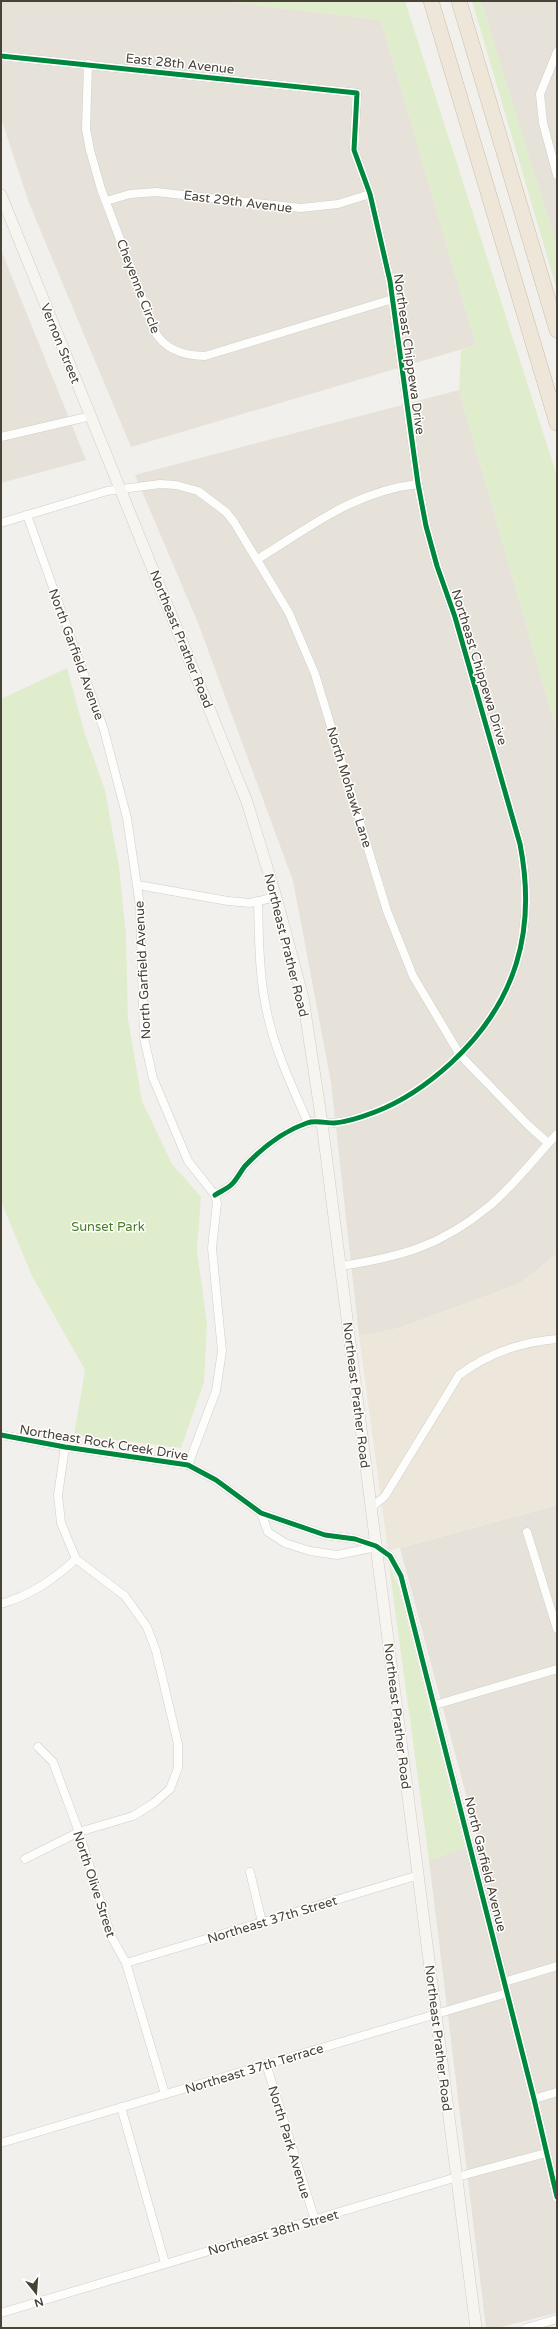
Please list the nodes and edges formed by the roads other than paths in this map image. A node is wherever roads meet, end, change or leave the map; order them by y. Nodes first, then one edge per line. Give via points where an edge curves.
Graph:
1 (431, 1) edge
2 (459, 1) edge
3 (557, 52) edge
4 (1, 56) edge
5 (88, 64) junction
6 (357, 93) joint
7 (551, 155) junction
8 (557, 161) edge
9 (557, 175) edge
10 (370, 194) junction
11 (1, 195) edge
12 (106, 201) junction
13 (393, 299) junction
14 (557, 330) edge
15 (91, 416) junction
16 (557, 423) edge
17 (1, 438) edge
18 (418, 484) junction
19 (121, 490) junction
20 (27, 515) junction
21 (1, 523) edge
22 (258, 559) junction
23 (138, 885) junction
24 (276, 897) junction
25 (258, 901) junction
26 (460, 1055) junction
27 (308, 1123) junction
28 (322, 1123) junction
29 (557, 1134) edge
30 (548, 1143) junction
31 (216, 1195) junction
32 (341, 1266) junction
33 (557, 1339) edge
34 (1, 1436) edge
35 (65, 1447) junction
36 (188, 1465) junction
37 (372, 1507) junction
38 (261, 1513) junction
39 (528, 1532) dead end
40 (376, 1546) junction
41 (76, 1559) junction
42 (1, 1604) edge
43 (557, 1629) edge
44 (557, 1669) edge
45 (435, 1705) junction
46 (38, 1747) dead end
47 (79, 1832) junction
48 (25, 1859) dead end
49 (250, 1872) dead end
50 (419, 1875) junction
51 (262, 1922) junction
52 (126, 1963) junction
53 (557, 1966) edge
54 (504, 1982) junction
55 (507, 1993) junction
56 (436, 2013) junction
57 (266, 2064) junction
58 (557, 2092) edge
59 (165, 2094) junction
60 (534, 2099) junction
61 (122, 2107) junction
62 (1, 2143) edge
63 (546, 2153) junction
64 (457, 2177) junction
65 (557, 2197) edge
66 (315, 2220) junction
67 (166, 2263) junction
68 (1, 2313) edge
69 (557, 2319) edge
70 (476, 2328) edge
71 (526, 2328) edge

1 - 16 highway
2 - 14 highway
3 - 7 street via 540,94 542,123
4 - 5 street, East 28th Avenue
5 - 6 street, East 28th Avenue
5 - 12 street, Cheyenne Circle via 86,129 95,170
6 - 10 street, Northeast Chippewa Drive via 354,150
7 - 8 street
7 - 9 street
10 - 12 street, East 29th Avenue via 338,204 301,208 156,192 130,194
10 - 13 street, Northeast Chippewa Drive
11 - 15 main road, Vernon Street
12 - 13 street, Cheyenne Circle via 155,332 166,345 181,354 205,356
13 - 18 street, Northeast Chippewa Drive
15 - 17 street
15 - 19 main road, Vernon Street
18 - 22 street via 393,487 354,500
18 - 26 street, Northeast Chippewa Drive via 437,566 455,617 520,844 527,891 524,930 512,976 500,1005
19 - 20 street, North Mohawk Lane via 107,491
19 - 22 street, North Mohawk Lane via 160,484 182,486 198,491 226,512
19 - 24 main road, Northeast Prather Road via 247,802
20 - 21 street, North Mohawk Lane
20 - 23 street, North Garfield Avenue via 114,765 127,818
22 - 26 street, North Mohawk Lane via 289,613 315,674 388,911 406,958
23 - 25 street via 228,901
23 - 31 street, North Garfield Avenue via 142,1017 147,1056 153,1078 188,1161
24 - 25 street
24 - 28 main road, Northeast Prather Road via 303,998
25 - 27 street via 257,937 268,1016 274,1039
26 - 28 street, Northeast Chippewa Drive via 428,1082 399,1101 361,1117
26 - 30 street, North Mohawk Lane
27 - 28 street, Northeast Chippewa Drive
27 - 31 street via 267,1146 244,1166 232,1184
28 - 32 main road, Northeast Prather Road
29 - 30 street
30 - 32 street via 489,1206 458,1229 400,1255
31 - 36 street via 212,1248 222,1351 216,1391
32 - 37 main road, Northeast Prather Road
33 - 37 street via 497,1353 477,1362 459,1375 385,1496
34 - 35 street, Northeast Rock Creek Drive
35 - 36 street, Northeast Rock Creek Drive
35 - 41 street via 58,1495 61,1523
36 - 38 street, Northeast Rock Creek Drive via 216,1480
37 - 40 main road, Northeast Prather Road
38 - 40 street, Northeast Rock Creek Drive via 325,1535 355,1539
38 - 40 street via 268,1532 285,1543 310,1551 337,1555
39 - 43 street
40 - 45 street, North Garfield Avenue via 390,1556 401,1576
40 - 50 main road, Northeast Prather Road
41 - 42 street via 52,1581 24,1597
41 - 47 street via 125,1596 147,1627 156,1651 178,1750 178,1768 170,1789 154,1803 133,1816
44 - 45 street
45 - 54 street, North Garfield Avenue
46 - 47 street, North Olive Street via 53,1762
47 - 48 street
47 - 52 street, North Olive Street via 111,1936
49 - 51 street
50 - 51 street, Northeast 37th Street
50 - 56 main road, Northeast Prather Road
51 - 52 street, Northeast 37th Street
52 - 59 street, North Olive Street
53 - 54 street
54 - 55 street, North Garfield Avenue
55 - 56 street, Northeast 37th Terrace
55 - 60 street, North Garfield Avenue
56 - 57 street, Northeast 37th Terrace
56 - 64 main road, Northeast Prather Road
57 - 59 street, Northeast 37th Terrace
57 - 66 street, North Park Avenue
58 - 60 street
59 - 61 street, Northeast 37th Terrace
60 - 63 street, North Garfield Avenue
61 - 62 street, Northeast 37th Terrace
61 - 67 street
63 - 64 street, Northeast 38th Street
63 - 65 street, North Garfield Avenue
64 - 66 street, Northeast 38th Street
64 - 70 main road, Northeast Prather Road
66 - 67 street, Northeast 38th Street
67 - 68 street, Northeast 38th Street
69 - 71 street

